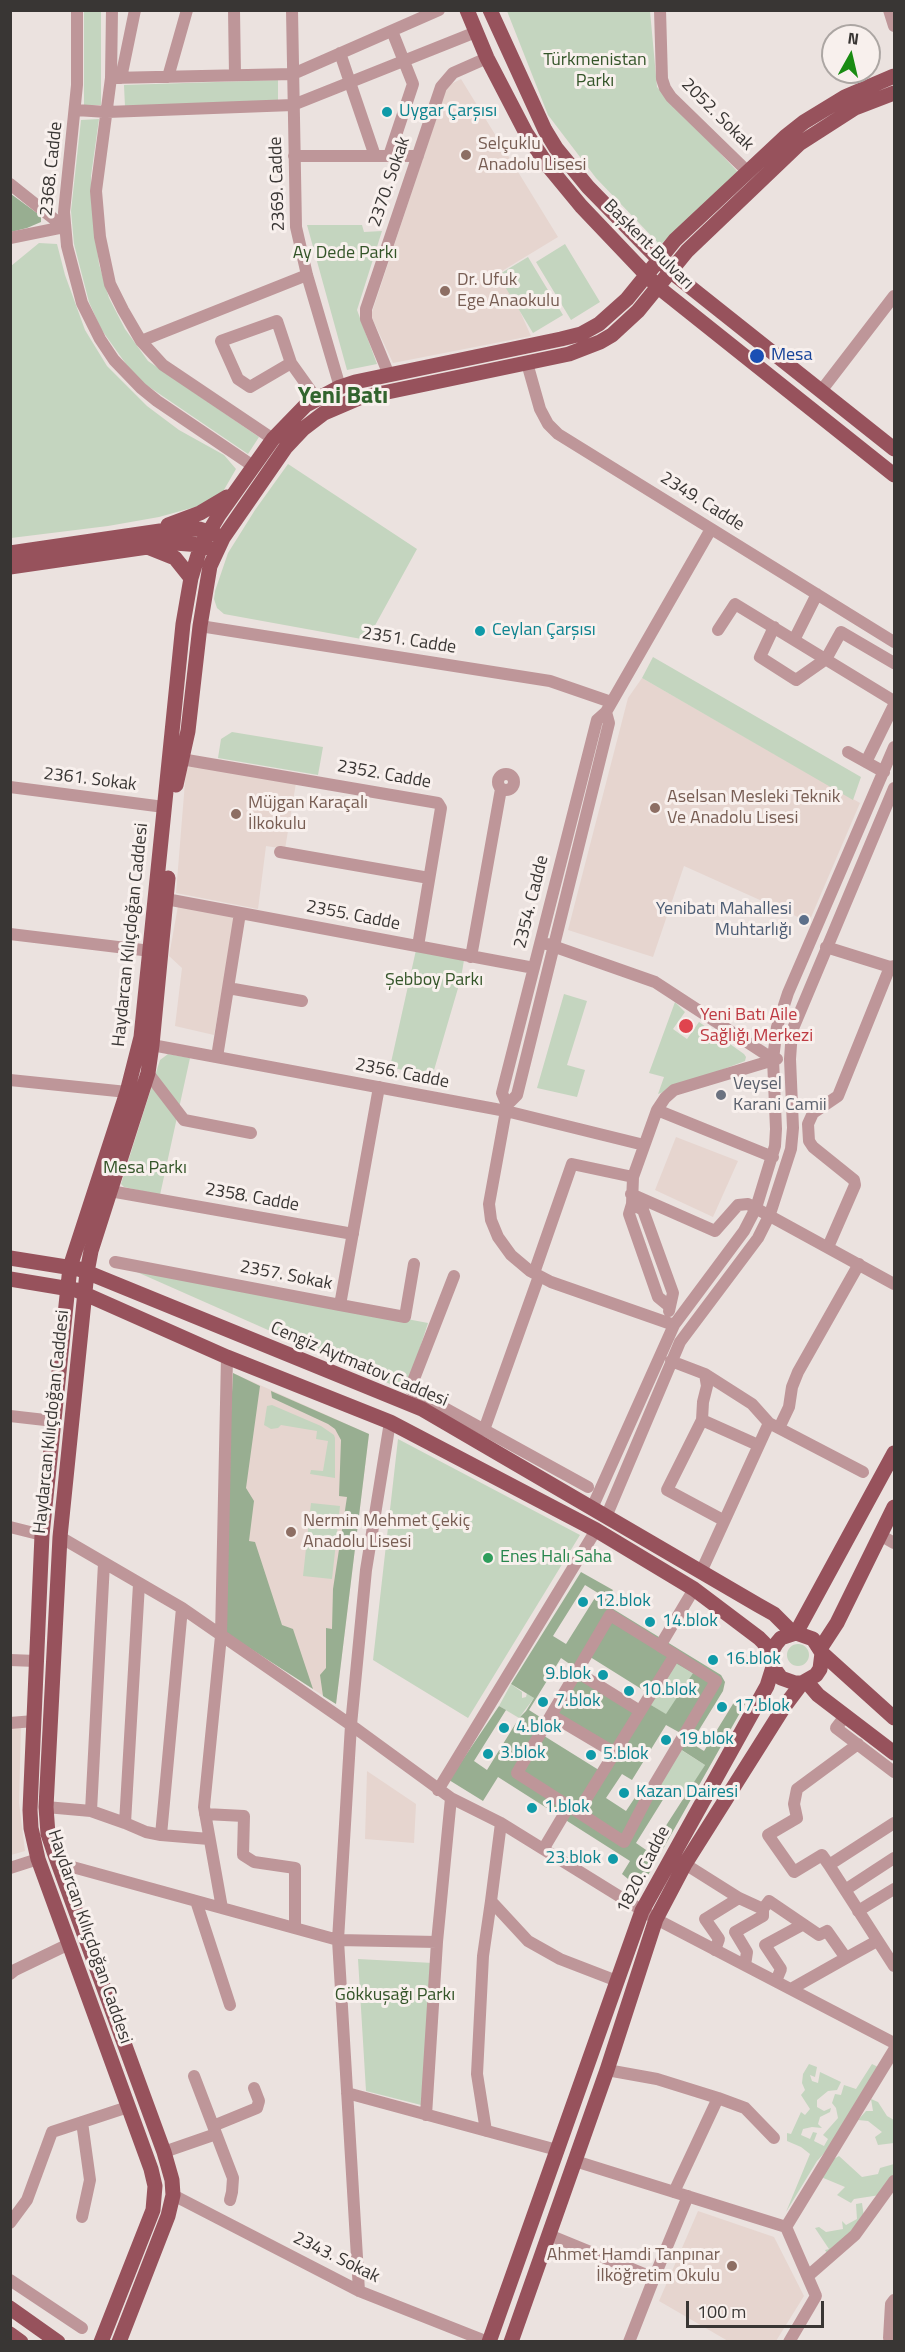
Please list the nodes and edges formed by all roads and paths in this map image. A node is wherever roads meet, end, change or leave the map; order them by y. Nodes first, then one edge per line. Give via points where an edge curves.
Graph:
1 (77, 10) edge
2 (112, 10) edge
3 (135, 10) edge
4 (187, 10) edge
5 (234, 10) edge
6 (292, 10) edge
7 (439, 10) edge
8 (466, 10) edge
9 (490, 10) edge
10 (660, 10) edge
11 (890, 10) edge
12 (894, 26) edge
13 (392, 31) junction
14 (476, 32) junction
15 (340, 53) junction
16 (487, 58) junction
17 (404, 60) junction
18 (293, 74) junction
19 (235, 75) junction
20 (894, 76) edge
21 (168, 77) junction
22 (116, 78) junction
23 (349, 82) junction
24 (894, 93) edge
25 (293, 105) junction
26 (75, 110) junction
27 (107, 112) junction
28 (294, 156) junction
29 (375, 156) junction
30 (389, 156) junction
31 (418, 156) junction
32 (747, 171) junction
33 (10, 184) edge
34 (64, 227) junction
35 (10, 238) edge
36 (659, 260) junction
37 (670, 272) junction
38 (306, 275) junction
39 (647, 276) junction
40 (658, 287) junction
41 (894, 296) edge
42 (141, 341) junction
43 (291, 363) junction
44 (527, 363) junction
45 (389, 375) junction
46 (340, 387) junction
47 (821, 391) junction
48 (316, 398) junction
49 (273, 439) junction
50 (894, 449) edge
51 (253, 466) junction
52 (894, 475) edge
53 (235, 492) junction
54 (711, 529) junction
55 (204, 538) junction
56 (143, 539) junction
57 (220, 545) junction
58 (10, 553) edge
59 (10, 567) edge
60 (191, 578) junction
61 (817, 594) junction
62 (183, 624) junction
63 (200, 626) junction
64 (774, 627) junction
65 (718, 630) dead end
66 (794, 640) junction
67 (894, 642) edge
68 (826, 659) junction
69 (894, 663) edge
70 (894, 703) edge
71 (608, 707) junction
72 (894, 747) edge
73 (848, 752) dead end
74 (181, 759) junction
75 (866, 762) junction
76 (884, 772) junction
77 (10, 787) edge
78 (894, 788) edge
79 (501, 789) dead end
80 (164, 807) junction
81 (280, 852) dead end
82 (429, 878) junction
83 (166, 899) junction
84 (240, 913) junction
85 (10, 934) edge
86 (540, 943) junction
87 (418, 946) junction
88 (554, 946) junction
89 (826, 947) junction
90 (151, 951) junction
91 (471, 957) junction
92 (892, 967) edge
93 (534, 968) junction
94 (228, 988) junction
95 (302, 1001) dead end
96 (152, 1045) junction
97 (218, 1057) junction
98 (790, 1064) junction
99 (773, 1065) junction
100 (148, 1073) junction
101 (10, 1080) edge
102 (379, 1088) junction
103 (127, 1092) junction
104 (507, 1108) junction
105 (657, 1110) junction
106 (251, 1133) dead end
107 (644, 1145) junction
108 (773, 1157) junction
109 (633, 1177) junction
110 (110, 1191) junction
111 (632, 1199) junction
112 (756, 1208) junction
113 (770, 1214) junction
114 (353, 1234) junction
115 (828, 1247) junction
116 (10, 1258) edge
117 (114, 1262) dead end
118 (414, 1264) dead end
119 (859, 1264) junction
120 (70, 1267) junction
121 (87, 1272) junction
122 (536, 1274) junction
123 (454, 1276) dead end
124 (10, 1279) edge
125 (894, 1284) edge
126 (68, 1288) junction
127 (85, 1293) junction
128 (340, 1305) junction
129 (669, 1324) junction
130 (227, 1357) junction
131 (671, 1361) junction
132 (705, 1374) junction
133 (10, 1416) edge
134 (702, 1420) junction
135 (54, 1421) junction
136 (390, 1422) junction
137 (774, 1426) junction
138 (484, 1430) junction
139 (758, 1445) junction
140 (894, 1453) edge
141 (536, 1467) junction
142 (863, 1472) dead end
143 (588, 1487) dead end
144 (894, 1507) edge
145 (592, 1508) junction
146 (606, 1518) junction
147 (723, 1520) junction
148 (10, 1527) edge
149 (596, 1530) junction
150 (42, 1535) junction
151 (880, 1535) junction
152 (60, 1537) junction
153 (894, 1543) edge
154 (104, 1563) junction
155 (701, 1572) junction
156 (140, 1584) junction
157 (694, 1589) junction
158 (182, 1608) junction
159 (795, 1633) junction
160 (221, 1636) junction
161 (660, 1646) junction
162 (821, 1651) junction
163 (675, 1655) junction
164 (10, 1660) edge
165 (36, 1661) junction
166 (772, 1663) junction
167 (577, 1672) junction
168 (804, 1682) junction
169 (640, 1711) junction
170 (551, 1715) junction
171 (846, 1715) junction
172 (894, 1718) edge
173 (34, 1721) junction
174 (10, 1723) edge
175 (351, 1725) junction
176 (858, 1744) junction
177 (615, 1753) junction
178 (894, 1753) edge
179 (894, 1772) edge
180 (438, 1790) junction
181 (450, 1798) junction
182 (46, 1807) junction
183 (573, 1809) junction
184 (91, 1811) junction
185 (205, 1814) junction
186 (125, 1823) junction
187 (501, 1823) junction
188 (894, 1823) edge
189 (161, 1835) junction
190 (209, 1839) junction
191 (544, 1848) junction
192 (894, 1858) edge
193 (38, 1859) junction
194 (58, 1863) junction
195 (685, 1864) junction
196 (829, 1865) junction
197 (10, 1868) edge
198 (894, 1889) edge
199 (845, 1890) junction
200 (739, 1898) junction
201 (196, 1901) junction
202 (491, 1901) junction
203 (222, 1908) junction
204 (763, 1909) junction
205 (642, 1911) junction
206 (858, 1911) junction
207 (656, 1920) junction
208 (802, 1925) junction
209 (295, 1928) junction
210 (338, 1940) junction
211 (877, 1941) junction
212 (437, 1942) junction
213 (69, 1944) junction
214 (715, 1950) junction
215 (846, 1958) junction
216 (745, 1965) junction
217 (894, 1966) edge
218 (10, 1974) edge
219 (617, 1981) junction
220 (776, 1981) junction
221 (791, 1989) junction
222 (230, 2006) dead end
223 (894, 2043) edge
224 (894, 2050) edge
225 (607, 2070) junction
226 (194, 2076) dead end
227 (254, 2088) dead end
228 (347, 2093) junction
229 (718, 2098) junction
230 (128, 2107) junction
231 (426, 2115) junction
232 (82, 2122) junction
233 (215, 2130) junction
234 (486, 2131) junction
235 (774, 2138) dead end
236 (557, 2150) junction
237 (164, 2152) junction
238 (575, 2161) junction
239 (894, 2181) edge
240 (674, 2192) junction
241 (173, 2195) junction
242 (155, 2196) junction
243 (687, 2196) junction
244 (10, 2200) edge
245 (230, 2200) dead end
246 (21, 2208) junction
247 (82, 2217) dead end
248 (10, 2223) edge
249 (786, 2227) junction
250 (549, 2235) junction
251 (807, 2276) junction
252 (654, 2278) junction
253 (10, 2280) edge
254 (359, 2291) junction
255 (894, 2300) edge
256 (10, 2308) edge
257 (82, 2328) dead end
258 (10, 2334) edge
259 (21, 2342) edge
260 (58, 2342) edge
261 (101, 2342) edge
262 (119, 2342) edge
263 (489, 2342) edge
264 (511, 2342) edge
265 (629, 2342) edge
266 (789, 2342) edge
267 (893, 2342) edge

1 - 26 street, 2368. Cadde
2 - 22 street
3 - 22 street
4 - 21 street
5 - 19 street
6 - 18 street, 2369. Cadde
7 - 13 street
8 - 14 main road, Başkent Bulvarı
9 - 36 main road, Başkent Bulvarı via 556,148
10 - 32 street, 2052. Sokak via 665,88
11 - 12 street
13 - 15 street
13 - 17 street
14 - 16 main road, Başkent Bulvarı
14 - 17 street
15 - 18 street
15 - 23 street
16 - 31 street, 2370. Sokak via 453,73 441,87
16 - 39 main road, Başkent Bulvarı via 548,166
17 - 23 street
17 - 30 street via 413,84
18 - 19 street
18 - 25 street, 2369. Cadde
19 - 21 street
20 - 32 main road, Haydarcan Kılıçdoğan Caddesi via 845,97 804,122
21 - 22 street
22 - 27 street
23 - 25 street
23 - 29 street
24 - 37 main road, Haydarcan Kılıçdoğan Caddesi via 855,108 799,144
25 - 27 street
25 - 28 street, 2369. Cadde
26 - 27 street
26 - 34 street, 2368. Cadde
27 - 42 street via 96,191 100,237 110,284
28 - 29 street
28 - 38 street, 2369. Cadde via 296,227
29 - 30 street
30 - 31 street
31 - 45 street, 2370. Sokak via 366,309 366,319
32 - 36 main road, Haydarcan Kılıçdoğan Caddesi
33 - 34 street
34 - 35 street
34 - 51 street, 2368. Cadde via 82,303 114,360 157,401
36 - 37 main road, Başkent Bulvarı
36 - 39 main road, Haydarcan Kılıçdoğan Caddesi
37 - 40 main road, Haydarcan Kılıçdoğan Caddesi
37 - 47 main road, Başkent Bulvarı
38 - 42 street
38 - 46 street, 2369. Cadde
39 - 40 main road, Başkent Bulvarı
39 - 45 main road, Haydarcan Kılıçdoğan Caddesi via 612,315 581,334
40 - 44 main road, Haydarcan Kılıçdoğan Caddesi via 624,324 600,342
40 - 52 main road, Başkent Bulvarı
41 - 47 street
42 - 49 street via 163,365
43 - 43 street via 278,321 221,341 238,379 250,387
43 - 48 street
44 - 54 street, 2349. Cadde via 540,409 558,434
44 - 57 main road, Haydarcan Kılıçdoğan Caddesi via 359,398 324,413 286,447
45 - 46 main road, Haydarcan Kılıçdoğan Caddesi
46 - 48 main road, Haydarcan Kılıçdoğan Caddesi
47 - 50 main road, Başkent Bulvarı
48 - 49 main road, Haydarcan Kılıçdoğan Caddesi
49 - 51 main road, Haydarcan Kılıçdoğan Caddesi
51 - 53 main road, Haydarcan Kılıçdoğan Caddesi
53 - 55 main road, Haydarcan Kılıçdoğan Caddesi
53 - 56 main road
54 - 61 street, 2349. Cadde
54 - 71 street, 2354. Cadde
55 - 56 main road via 187,529
55 - 57 main road
55 - 60 main road, Haydarcan Kılıçdoğan Caddesi
56 - 58 main road
56 - 59 main road
56 - 60 main road via 175,558
57 - 63 main road, Haydarcan Kılıçdoğan Caddesi via 210,566
60 - 62 main road, Haydarcan Kılıçdoğan Caddesi
61 - 66 street
61 - 67 street, 2349. Cadde
62 - 63 main road
62 - 80 main road, Haydarcan Kılıçdoğan Caddesi
63 - 71 street, 2351. Cadde via 550,681
63 - 74 main road, Haydarcan Kılıçdoğan Caddesi
64 - 65 street via 735,604
64 - 66 street
64 - 68 street via 760,657 796,680
66 - 68 street
68 - 69 street via 841,632
68 - 70 street
70 - 75 street
71 - 86 street, 2354. Cadde via 597,720
71 - 88 street, 2354. Cadde via 609,723
72 - 76 street
73 - 75 street
74 - 82 street, 2352. Cadde via 438,803 441,808
74 - 83 main road, Haydarcan Kılıçdoğan Caddesi
75 - 76 street
76 - 99 street via 788,993 777,1027
77 - 80 street, 2361. Sokak
78 - 89 street
79 - 91 street
80 - 90 main road, Haydarcan Kılıçdoğan Caddesi
81 - 82 street
82 - 87 street, 2352. Cadde
83 - 84 street, 2355. Cadde
83 - 96 main road, Haydarcan Kılıçdoğan Caddesi
84 - 87 street, 2355. Cadde
84 - 94 street
85 - 90 street
86 - 88 street
86 - 93 street, 2354. Cadde
87 - 91 street, 2355. Cadde
88 - 99 street via 655,982
88 - 104 street, 2354. Cadde via 516,1095
89 - 92 street
89 - 98 street via 796,1018
90 - 103 main road, Haydarcan Kılıçdoğan Caddesi via 141,1037
91 - 93 street, 2355. Cadde
92 - 115 street via 838,1096 813,1113 808,1124 813,1147 854,1180 855,1185
93 - 104 street, 2354. Cadde via 502,1093
94 - 95 street
94 - 97 street
96 - 97 street, 2356. Cadde
96 - 100 main road, Haydarcan Kılıçdoğan Caddesi
97 - 102 street, 2356. Cadde
98 - 99 street
98 - 113 street via 791,1149
99 - 105 street via 674,1090
99 - 108 street
100 - 106 street via 184,1120
100 - 110 main road, Haydarcan Kılıçdoğan Caddesi
101 - 103 street
102 - 104 street, 2356. Cadde
102 - 114 street, 2357. Sokak
103 - 120 main road, Haydarcan Kılıçdoğan Caddesi
104 - 107 street, 2356. Cadde
104 - 122 street, 2354. Cadde via 489,1213 504,1246
105 - 107 street
105 - 108 street
107 - 109 street
108 - 112 street
109 - 111 street
109 - 122 street via 572,1164
110 - 114 street, 2358. Cadde
110 - 121 main road, Haydarcan Kılıçdoğan Caddesi
111 - 112 street via 715,1231 741,1203
111 - 129 street via 643,1210 673,1293
112 - 113 street
112 - 129 street via 744,1231
113 - 115 street
113 - 131 street via 758,1238 687,1330
114 - 128 street, 2357. Sokak
115 - 119 street
116 - 120 main road, Cengiz Aytmatov Caddesi
117 - 128 street, 2357. Sokak
118 - 128 street via 405,1317
119 - 125 street
119 - 137 street via 798,1372 789,1407
120 - 121 main road, Cengiz Aytmatov Caddesi
120 - 126 main road, Haydarcan Kılıçdoğan Caddesi
121 - 127 main road, Haydarcan Kılıçdoğan Caddesi
121 - 141 main road, Cengiz Aytmatov Caddesi via 422,1409
122 - 129 street, 2354. Cadde
122 - 138 street
123 - 138 street via 410,1389
124 - 126 main road
126 - 127 main road
126 - 135 main road, Haydarcan Kılıçdoğan Caddesi
127 - 130 main road
127 - 152 main road, Haydarcan Kılıçdoğan Caddesi
129 - 145 street
130 - 136 main road
130 - 160 street
131 - 132 street
131 - 146 street
132 - 134 street
132 - 137 street via 752,1404
133 - 135 street
134 - 139 street
134 - 147 street via 667,1490
135 - 150 main road, Haydarcan Kılıçdoğan Caddesi
136 - 149 main road
136 - 175 street via 366,1570
137 - 139 street
137 - 142 street
138 - 141 street
139 - 147 street
140 - 159 main road, 1820. Cadde
141 - 143 street
141 - 145 main road, Cengiz Aytmatov Caddesi
144 - 151 main road, 1820. Cadde
145 - 146 main road, Cengiz Aytmatov Caddesi
146 - 155 main road, Cengiz Aytmatov Caddesi
147 - 155 street
148 - 150 street
149 - 157 main road
149 - 180 street
150 - 152 main road
150 - 165 main road, Haydarcan Kılıçdoğan Caddesi
151 - 153 street
151 - 162 main road, 1820. Cadde
152 - 154 street
152 - 182 main road, Haydarcan Kılıçdoğan Caddesi
154 - 156 street
154 - 184 street
155 - 159 main road, Cengiz Aytmatov Caddesi via 774,1614
156 - 158 street
156 - 186 street
157 - 161 street
157 - 166 main road via 759,1638
158 - 160 street
158 - 189 street
159 - 162 main road, Cengiz Aytmatov Caddesi via 813,1638
159 - 166 main road, 1820. Cadde via 776,1644
160 - 175 street
160 - 185 street
161 - 163 street
161 - 167 street via 610,1615
162 - 168 main road, 1820. Cadde via 820,1669
162 - 172 main road, Cengiz Aytmatov Caddesi
163 - 169 street
163 - 183 street via 716,1681 624,1842
164 - 165 street
165 - 173 main road, Haydarcan Kılıçdoğan Caddesi
166 - 168 main road via 781,1678
166 - 205 main road, 1820. Cadde via 767,1686
167 - 169 street
167 - 170 street
168 - 171 main road
168 - 195 main road, 1820. Cadde via 784,1707
169 - 177 street
170 - 177 street
170 - 183 street via 517,1773
171 - 176 street via 836,1728
171 - 178 main road
173 - 174 street
173 - 193 main road, Haydarcan Kılıçdoğan Caddesi via 30,1810
175 - 180 street
175 - 210 street
176 - 179 street
176 - 196 street via 797,1789 797,1818 768,1835 794,1872 822,1855
177 - 183 street
180 - 181 street
181 - 187 street
181 - 212 street
182 - 184 street
182 - 194 main road, Haydarcan Kılıçdoğan Caddesi via 48,1834
183 - 191 street
184 - 186 street
185 - 190 street
185 - 209 street via 244,1816 243,1855 254,1862 295,1868
186 - 189 street
187 - 191 street
187 - 202 street
188 - 196 street
189 - 190 street
190 - 203 street
191 - 205 street
192 - 199 street
193 - 197 street
193 - 213 main road, Haydarcan Kılıçdoğan Caddesi
194 - 201 street
194 - 237 main road, Haydarcan Kılıçdoğan Caddesi
195 - 200 street
195 - 207 main road, 1820. Cadde
196 - 199 street
198 - 206 street
199 - 206 street
200 - 204 street
200 - 214 street via 705,1919 719,1939
201 - 203 street
201 - 222 street
202 - 219 street via 528,1941 560,1959
202 - 234 street via 483,1956 477,2074
203 - 209 street
204 - 208 street via 769,1901
204 - 216 street via 763,1916 735,1932 747,1952
205 - 207 street
205 - 219 main road, 1820. Cadde
206 - 211 street
207 - 214 street
207 - 225 main road, 1820. Cadde
208 - 215 street via 819,1935 827,1931
208 - 220 street via 765,1945 781,1969
209 - 210 street
210 - 212 street
210 - 228 street
211 - 215 street
211 - 217 street
212 - 231 street
213 - 218 street
213 - 230 main road, Haydarcan Kılıçdoğan Caddesi
214 - 216 street
215 - 221 street
216 - 220 street
219 - 236 main road, 1820. Cadde
220 - 221 street
221 - 223 street
224 - 249 street
225 - 229 street via 657,2079
225 - 238 main road, 1820. Cadde
226 - 233 street
227 - 233 street via 259,2101 257,2108
228 - 231 street
228 - 254 street
229 - 235 street via 745,2108
229 - 240 street
230 - 232 street
230 - 242 main road, Haydarcan Kılıçdoğan Caddesi via 153,2176
231 - 234 street
232 - 246 street via 52,2132
232 - 247 street via 90,2180
233 - 237 street
233 - 245 street via 233,2178
234 - 236 street
236 - 263 main road, 1820. Cadde
237 - 241 main road, Haydarcan Kılıçdoğan Caddesi
238 - 240 street
238 - 250 main road, 1820. Cadde
239 - 251 street via 855,2235
240 - 243 street
241 - 242 main road
241 - 254 street, 2343. Sokak
241 - 262 main road, Haydarcan Kılıçdoğan Caddesi
242 - 261 main road, Haydarcan Kılıçdoğan Caddesi
243 - 249 street
243 - 252 street
244 - 246 street
246 - 248 street
249 - 251 street
250 - 252 street
250 - 264 main road, 1820. Cadde
251 - 266 street via 816,2295
252 - 265 street
253 - 257 street
254 - 263 street, 2343. Sokak
255 - 267 street via 889,2338
256 - 260 main road
258 - 259 main road

